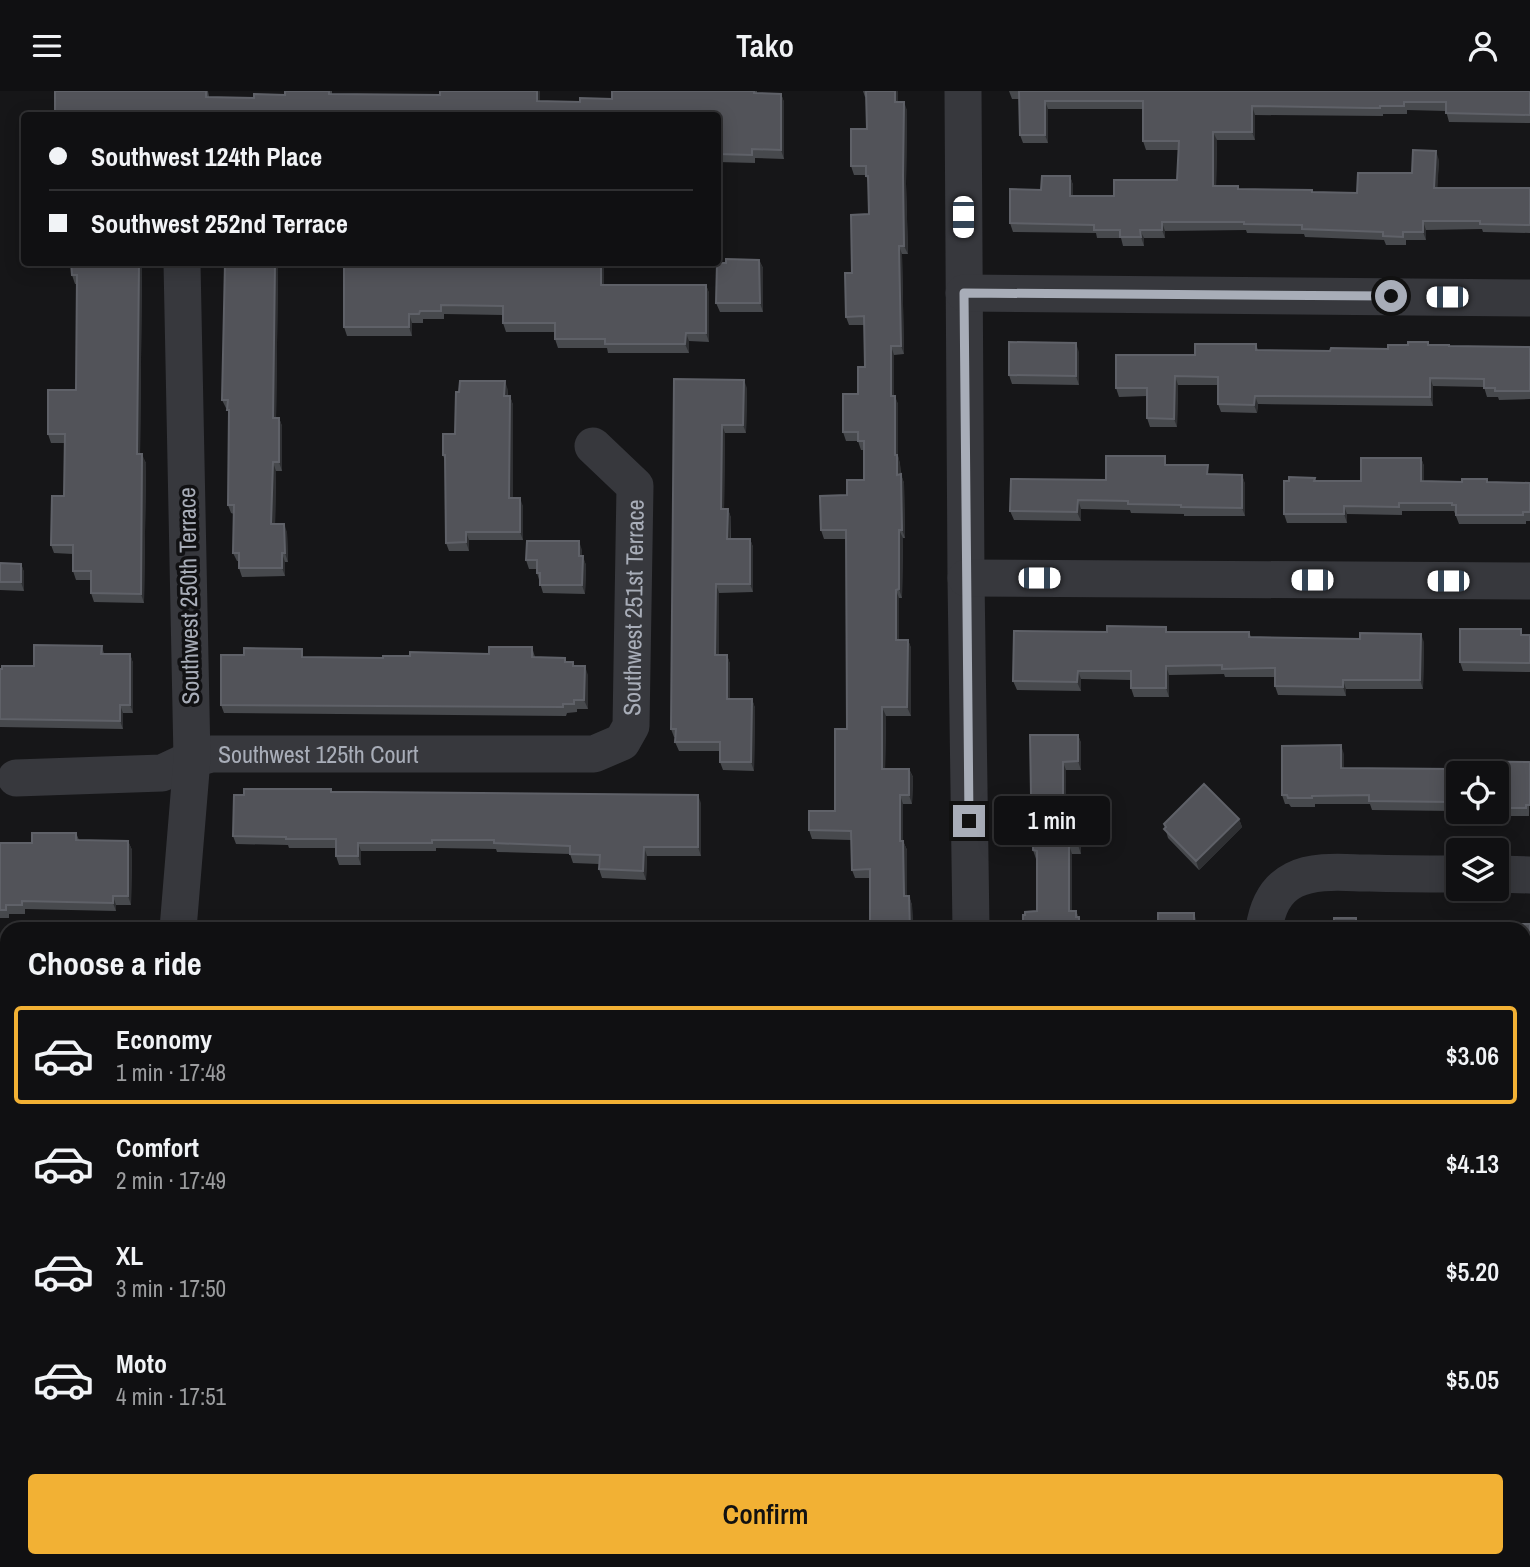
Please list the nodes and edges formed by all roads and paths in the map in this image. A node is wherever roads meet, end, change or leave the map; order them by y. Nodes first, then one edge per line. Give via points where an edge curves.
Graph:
1 (963, 91) edge
2 (182, 266) edge
3 (964, 293) junction
4 (1530, 297) edge
5 (593, 446) dead end
6 (965, 578) junction
7 (1530, 581) edge
8 (622, 742) joint
9 (192, 759) junction
10 (16, 778) dead end
11 (1446, 874) edge
12 (1509, 874) edge
13 (1530, 875) edge
14 (179, 922) edge
15 (971, 922) edge
16 (1265, 922) edge

1 - 3 street
2 - 9 street, Southwest 250th Terrace
3 - 4 street
3 - 6 street
5 - 8 street, Southwest 251st Terrace via 635,486 631,726
6 - 7 street
6 - 15 street
8 - 9 street, Southwest 125th Court via 594,754 211,754
9 - 10 street, Southwest 125th Court via 162,773
9 - 14 street, Southwest 250th Terrace
11 - 16 street via 1304,876 1287,884 1272,902
12 - 13 street

